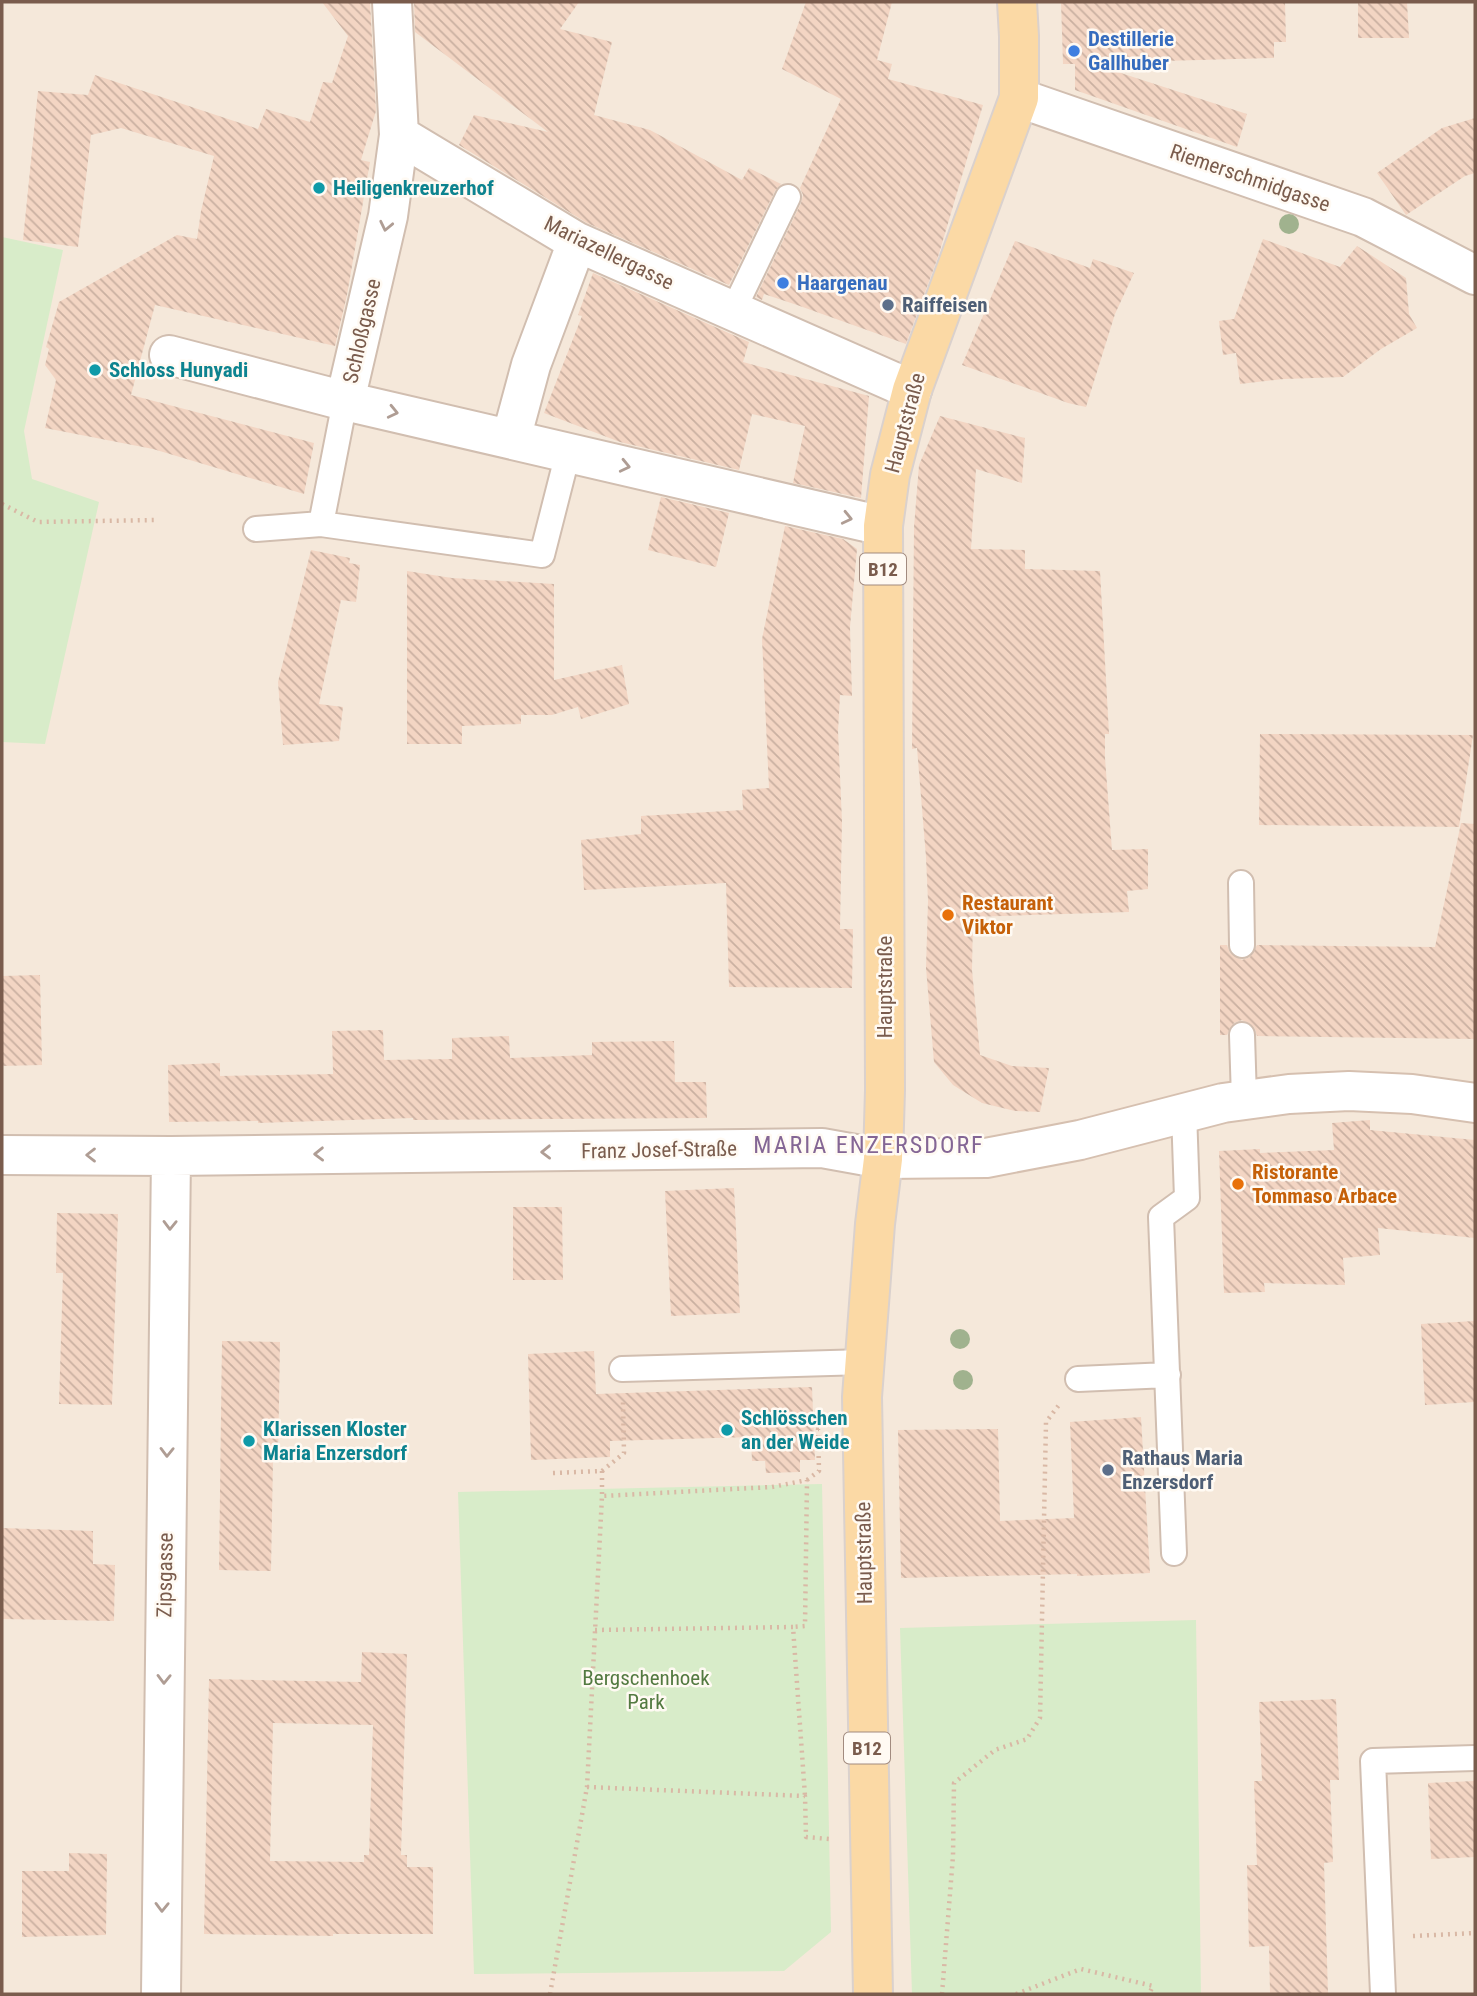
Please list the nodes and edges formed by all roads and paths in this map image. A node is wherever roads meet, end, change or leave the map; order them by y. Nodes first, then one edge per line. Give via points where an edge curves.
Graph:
1 (392, 2) edge
2 (1017, 2) edge
3 (1018, 98) junction
4 (399, 135) junction
5 (789, 197) dead end
6 (577, 242) junction
7 (1475, 275) edge
8 (733, 311) junction
9 (169, 355) dead end
10 (912, 390) junction
11 (345, 401) junction
12 (511, 439) junction
13 (568, 453) junction
14 (2, 503) edge
15 (156, 520) dead end
16 (321, 524) junction
17 (883, 526) junction
18 (256, 529) dead end
19 (1241, 883) dead end
20 (1242, 945) dead end
21 (1242, 1035) dead end
22 (1244, 1099) junction
23 (1475, 1103) edge
24 (1184, 1112) junction
25 (2, 1154) edge
26 (172, 1156) junction
27 (883, 1159) junction
28 (865, 1362) junction
29 (622, 1369) joint
30 (1168, 1376) junction
31 (1078, 1380) joint
32 (818, 1438) dead end
33 (602, 1471) junction
34 (552, 1473) dead end
35 (807, 1480) junction
36 (602, 1496) junction
37 (1174, 1553) dead end
38 (793, 1626) junction
39 (595, 1630) junction
40 (1475, 1758) edge
41 (587, 1787) junction
42 (805, 1796) junction
43 (825, 1838) dead end
44 (1475, 1933) edge
45 (1381, 1937) junction
46 (161, 1994) edge
47 (550, 1994) edge
48 (873, 1994) edge
49 (942, 1994) edge
50 (1016, 1994) edge
51 (1149, 1994) edge
52 (1383, 1994) edge

1 - 4 street
2 - 3 main road, Hauptstraße / B12
3 - 7 street, Riemerschmidgasse via 1363,218
3 - 10 main road, Hauptstraße / B12
4 - 6 street, Mariazellergasse
4 -> 11 street, Schloßgasse via 388,216
5 - 8 lane
6 - 8 street, Mariazellergasse
6 - 12 street via 531,365
8 - 10 street, Mariazellergasse
9 - 11 street
10 - 17 main road, Hauptstraße / B12 via 890,475
11 -> 12 street, Schloßgasse
11 - 16 lane
12 - 13 street, Schloßgasse
13 - 16 lane via 542,555
13 -> 17 street, Schloßgasse
14 - 15 path via 38,522
16 - 18 lane
17 - 27 main road, Hauptstraße / B12
19 - 20 lane
21 - 22 lane
22 - 23 street, Franz Josef-Straße via 1349,1091
22 - 24 street, Franz Josef-Straße
24 - 27 street, Franz Josef-Straße via 1080,1140 986,1158
24 - 30 lane via 1187,1198 1161,1217
26 -> 25 street, Franz Josef-Straße
27 -> 26 street, Franz Josef-Straße via 822,1148
26 -> 46 street, Zipsgasse
27 - 28 main road, Hauptstraße / B12
28 - 29 lane
28 - 48 main road, Hauptstraße / B12 via 863,1502
29 - 33 path via 624,1453
30 - 31 lane
30 - 37 lane
31 - 49 path via 1046,1422 1040,1718 1027,1739 995,1750 954,1783
32 - 35 path via 818,1471
33 - 34 path
33 - 36 path
35 - 36 path via 772,1487
35 - 38 path via 805,1626
36 - 39 path
38 - 39 path
38 - 42 path
39 - 41 path
40 - 45 lane via 1373,1761
41 - 42 path
41 - 47 path
42 - 43 path via 806,1837
44 - 45 path
45 - 52 lane
50 - 51 path via 1081,1969 1153,1986

